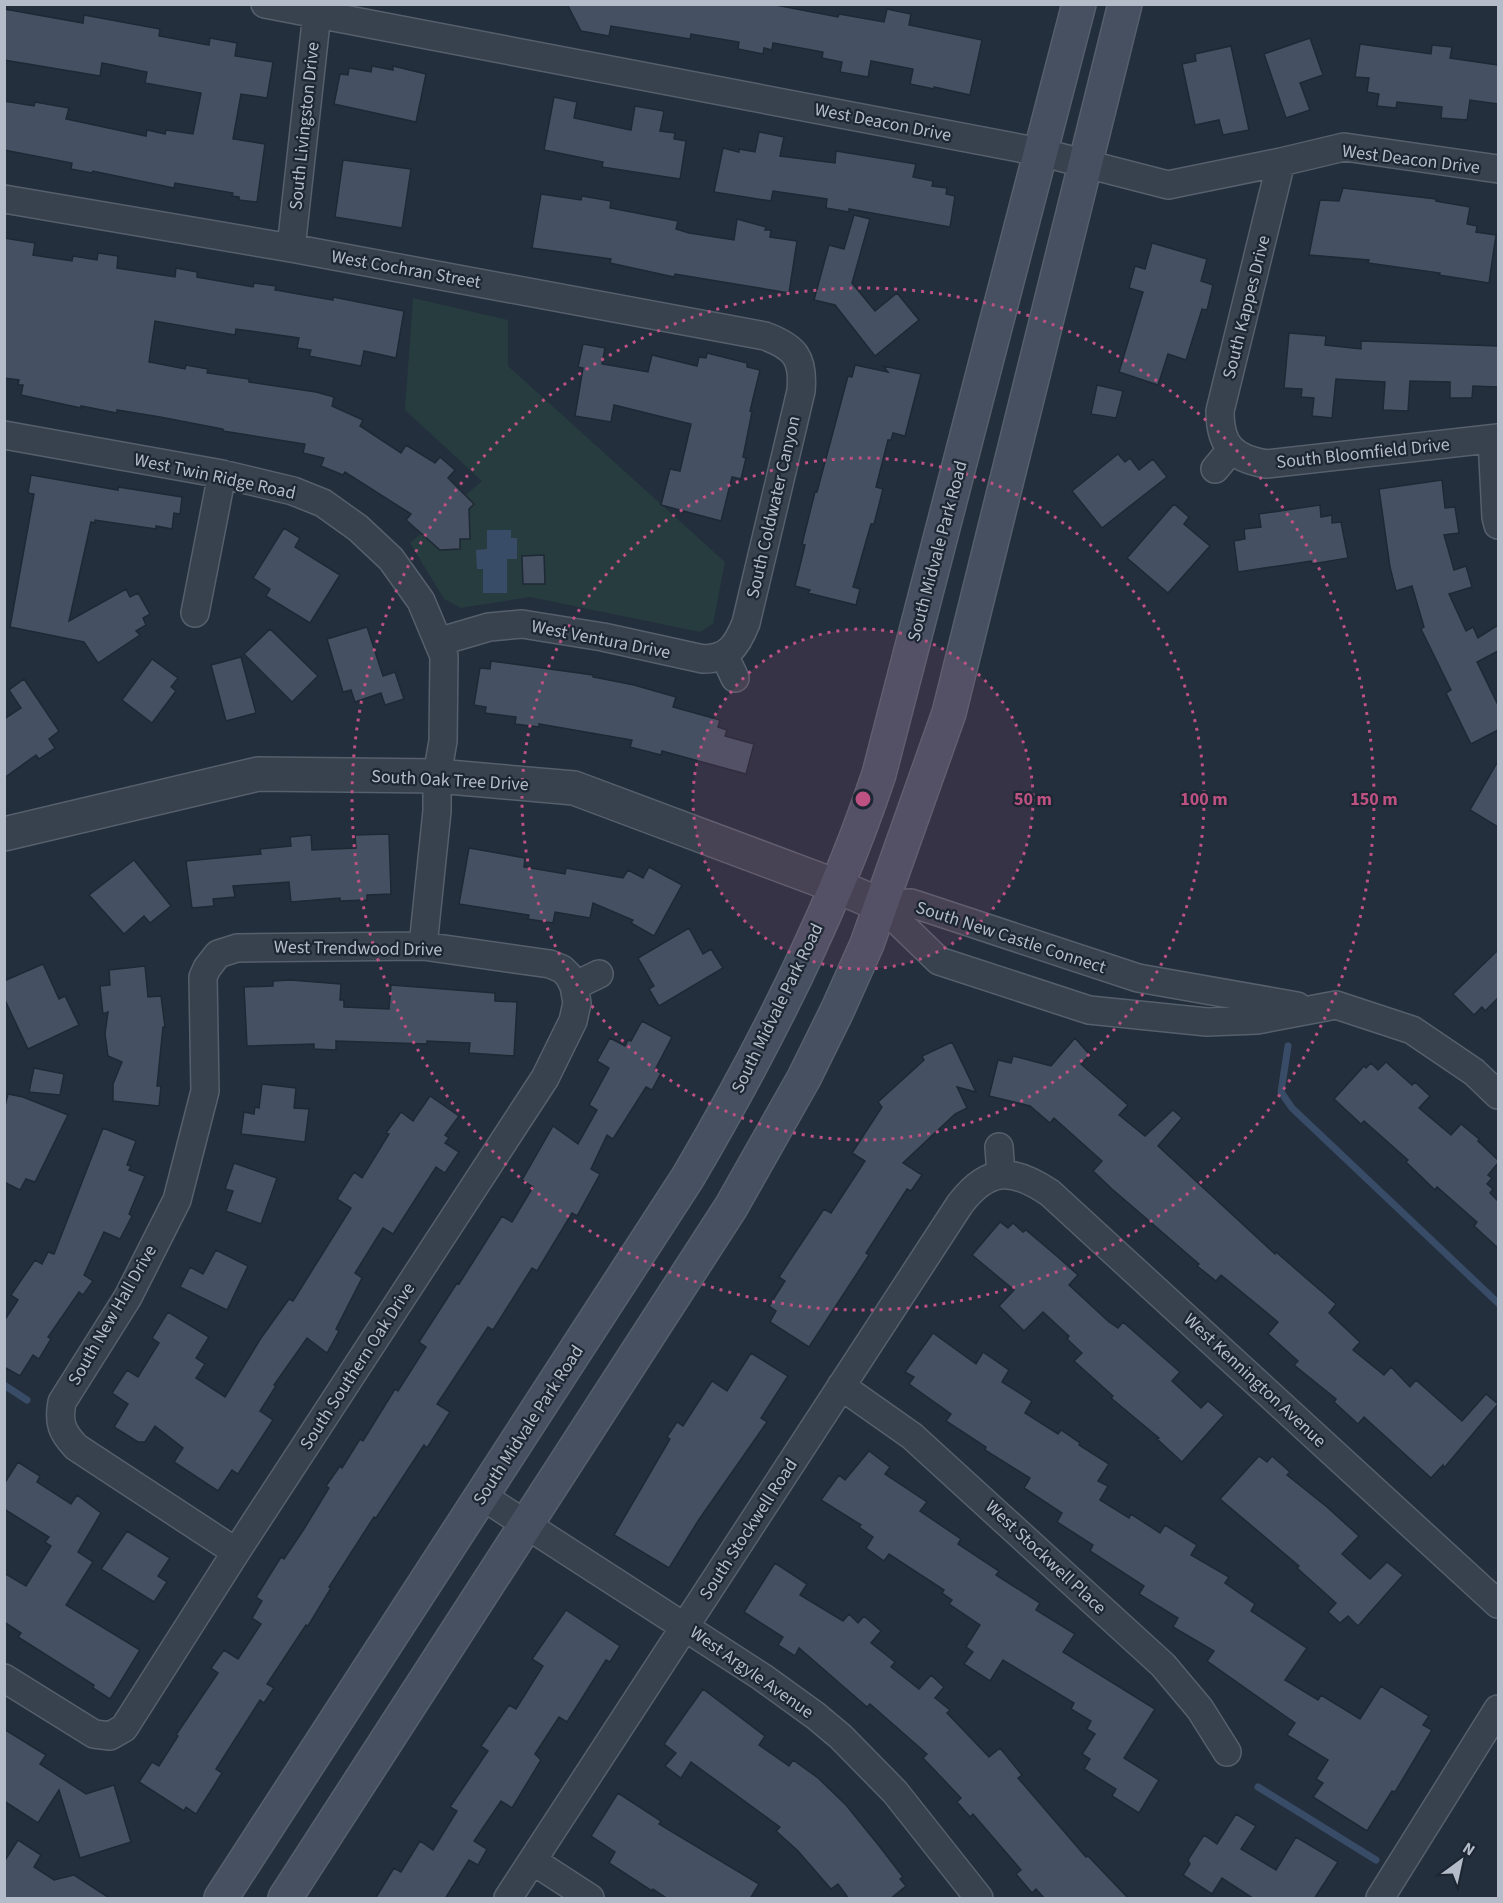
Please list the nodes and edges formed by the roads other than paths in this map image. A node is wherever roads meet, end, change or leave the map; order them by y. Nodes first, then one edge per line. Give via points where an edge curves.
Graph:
1 (265, 4) edge
2 (1079, 4) edge
3 (1125, 4) edge
4 (317, 9) edge
5 (1040, 152) junction
6 (1281, 162) junction
7 (1087, 163) junction
8 (1498, 169) edge
9 (4, 200) edge
10 (291, 248) junction
11 (806, 354) joint
12 (4, 435) edge
13 (1495, 439) edge
14 (1223, 460) joint
15 (222, 474) junction
16 (1498, 525) edge
17 (195, 613) dead end
18 (438, 642) junction
19 (729, 662) joint
20 (437, 776) junction
21 (4, 834) edge
22 (836, 886) junction
23 (880, 905) junction
24 (423, 946) junction
25 (203, 956) joint
26 (599, 974) dead end
27 (573, 984) junction
28 (1313, 1009) junction
29 (1498, 1095) edge
30 (999, 1147) dead end
31 (1001, 1174) junction
32 (841, 1386) junction
33 (482, 1496) junction
34 (527, 1525) junction
35 (236, 1552) junction
36 (1498, 1604) edge
37 (685, 1626) junction
38 (4, 1678) edge
39 (1498, 1709) edge
40 (1227, 1752) dead end
41 (532, 1861) junction
42 (221, 1899) edge
43 (285, 1899) edge
44 (508, 1899) edge
45 (590, 1899) edge
46 (979, 1899) edge
47 (1380, 1899) edge

1 - 4 street, West Deacon Drive
2 - 5 main road, South Midvale Park Road
3 - 7 main road
4 - 5 street, West Deacon Drive
4 - 10 street, South Livingston Drive
5 - 7 street, West Deacon Drive
5 - 22 main road, South Midvale Park Road via 879,774
6 - 7 street, West Deacon Drive via 1168,186
6 - 8 street, West Deacon Drive via 1344,147
6 - 14 street, South Kappes Drive via 1220,411 1220,429 1226,446
7 - 23 main road via 949,713
9 - 10 street, West Cochran Street
10 - 11 street, West Cochran Street via 765,336
11 - 19 street, South Coldwater Canyon via 746,622
12 - 15 street, West Twin Ridge Road
13 - 14 street, South Bloomfield Drive via 1266,464
13 - 16 street
15 - 17 street
15 - 18 street, West Twin Ridge Road via 293,491 323,503 358,528 391,559 421,601
18 - 19 street, West Ventura Drive via 489,627 522,624
18 - 20 street, West Twin Ridge Road via 444,656 443,741
20 - 21 street, South Oak Tree Drive via 258,774
20 - 22 street, South Oak Tree Drive via 574,788
20 - 24 street, West Twin Ridge Road
22 - 23 street, South Oak Tree Drive
22 - 33 main road, South Midvale Park Road via 764,1038 707,1145
23 - 28 street, South New Castle Connect via 911,903 1138,978
23 - 28 street, South New Castle Connect via 939,960 1089,1010 1207,1022 1257,1020
23 - 34 main road via 837,1011 769,1144
24 - 25 street, West Trendwood Drive via 237,948
24 - 27 street, West Trendwood Drive via 544,962 562,969
25 - 35 street, South New Hall Drive via 205,1091 177,1200 128,1297 62,1402 51,1428
26 - 27 street
27 - 35 street, South Southern Oak Drive via 573,1021 545,1078
28 - 29 street, South New Castle Connect via 1336,1005 1412,1030 1474,1072
30 - 31 street
31 - 32 street, South Stockwell Road via 984,1179 970,1190
31 - 36 street, West Kennington Avenue via 1018,1175 1050,1193
32 - 37 street, South Stockwell Road
32 - 40 street, West Stockwell Place via 929,1450 1163,1665 1200,1708
33 - 34 street, West Argyle Avenue
33 - 42 main road, South Midvale Park Road
34 - 37 street, West Argyle Avenue
34 - 43 main road
35 - 38 street, South Southern Oak Drive via 113,1743
37 - 41 street, South Stockwell Road
37 - 46 street, West Argyle Avenue via 791,1697 841,1737 914,1814
39 - 47 street
41 - 44 street, South Stockwell Road
41 - 45 street

